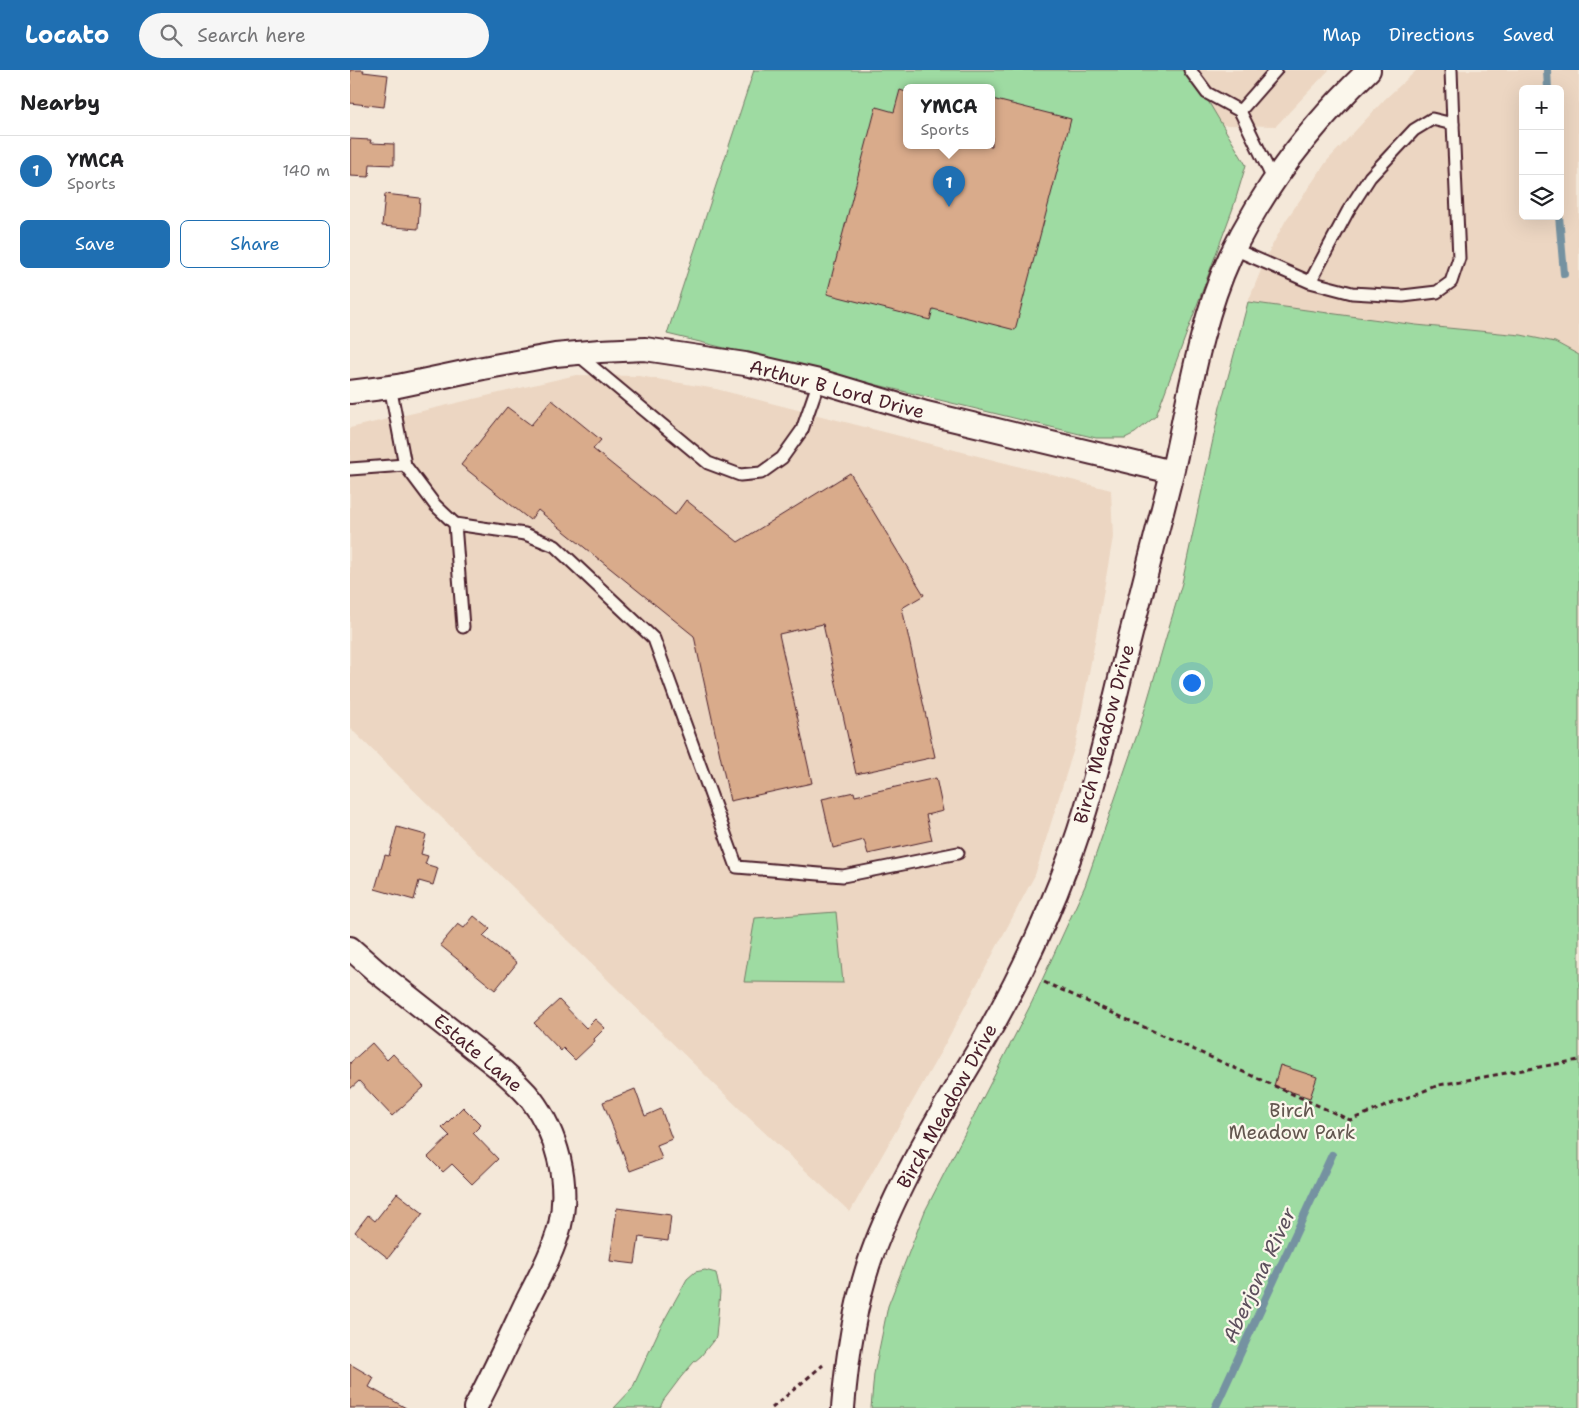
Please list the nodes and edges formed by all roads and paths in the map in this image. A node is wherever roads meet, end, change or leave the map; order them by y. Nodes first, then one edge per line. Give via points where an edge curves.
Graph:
1 (1190, 70) edge
2 (1276, 70) edge
3 (1369, 70) edge
4 (1451, 70) edge
5 (1240, 112) junction
6 (1453, 124) junction
7 (1274, 181) junction
8 (1234, 249) junction
9 (1310, 282) junction
10 (577, 353) junction
11 (819, 381) junction
12 (390, 386) junction
13 (350, 392) edge
14 (405, 465) junction
15 (350, 469) edge
16 (1172, 472) junction
17 (455, 524) junction
18 (463, 627) dead end
19 (958, 853) dead end
20 (350, 948) edge
21 (1021, 972) junction
22 (1579, 1060) edge
23 (851, 1340) junction
24 (475, 1408) edge
25 (772, 1408) edge
26 (843, 1408) edge

1 - 5 lane via 1207,93
2 - 5 lane
3 - 7 street, Birch Meadow Drive via 1325,114
4 - 6 lane
5 - 7 lane
6 - 9 lane via 1432,119 1414,130 1370,178 1348,211
6 - 9 lane via 1459,258 1451,282 1438,292 1403,296 1352,292
7 - 8 street, Birch Meadow Drive
8 - 9 lane
8 - 16 street, Birch Meadow Drive via 1209,316
10 - 11 street, Arthur B Lord Drive via 645,349 745,364
10 - 11 lane via 708,463 740,475 761,472 782,458 802,430
10 - 12 street, Arthur B Lord Drive
11 - 16 street, Arthur B Lord Drive via 926,413
12 - 13 street, Arthur B Lord Drive
12 - 14 lane
14 - 15 lane
14 - 17 lane via 435,505
16 - 21 street, Birch Meadow Drive via 1083,818
17 - 18 lane
17 - 19 lane via 525,534 555,546 654,639 737,868 844,876
20 - 24 street, Estate Lane via 518,1085 549,1126 557,1151 564,1192 560,1226 548,1258
21 - 22 path via 1350,1120 1439,1084
21 - 23 street, Birch Meadow Drive via 924,1141 900,1190 872,1256
23 - 25 path
23 - 26 street, Birch Meadow Drive

